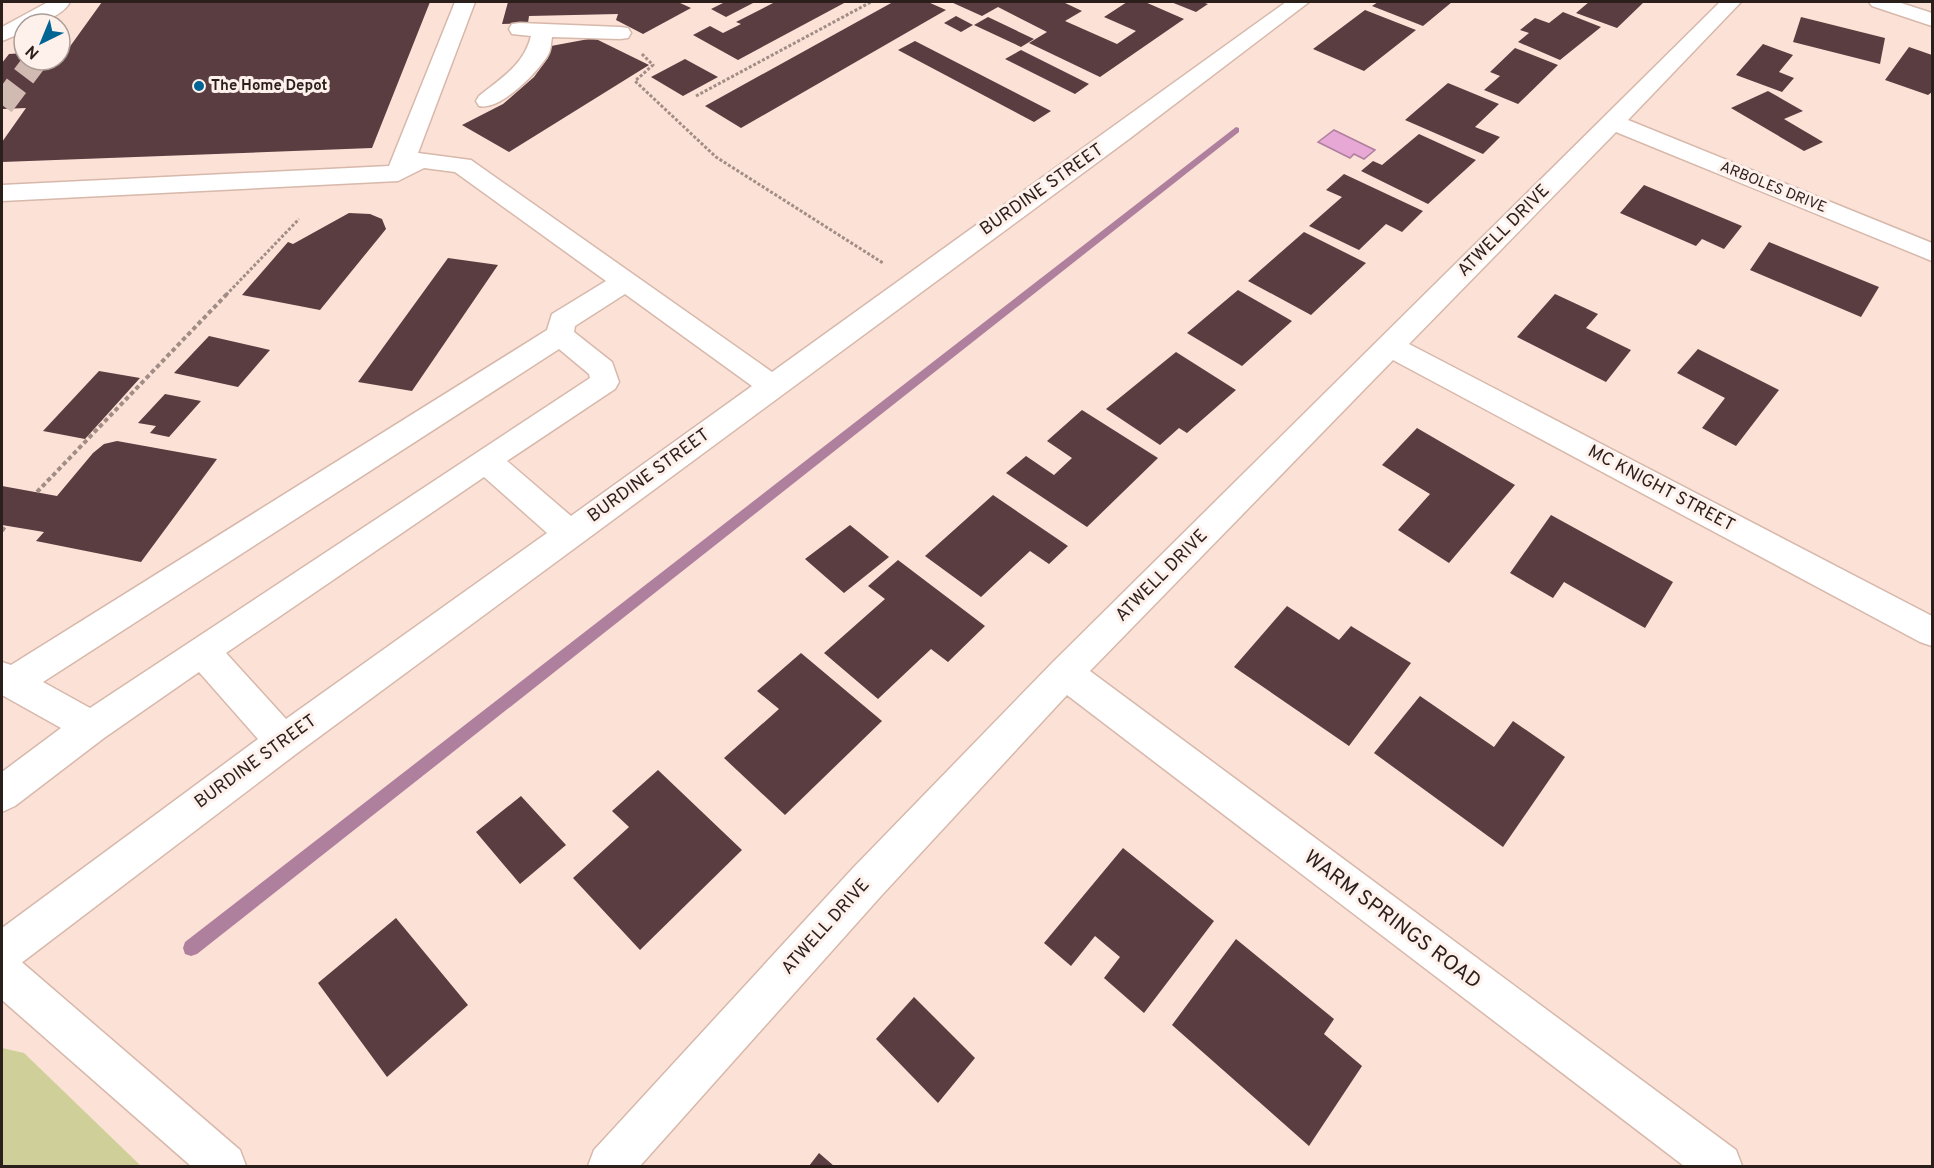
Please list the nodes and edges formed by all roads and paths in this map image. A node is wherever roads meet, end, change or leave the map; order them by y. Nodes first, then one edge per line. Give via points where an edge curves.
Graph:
1 (465, 2) edge
2 (871, 2) edge
3 (1299, 2) edge
4 (1731, 2) edge
5 (1879, 2) edge
6 (60, 3) edge
7 (1932, 20) edge
8 (520, 28) dead end
9 (543, 30) junction
10 (620, 33) joint
11 (2, 36) edge
12 (696, 96) dead end
13 (487, 101) dead end
14 (1613, 122) junction
15 (398, 173) junction
16 (2, 193) edge
17 (299, 219) dead end
18 (1932, 253) edge
19 (626, 281) junction
20 (914, 283) junction
21 (560, 335) junction
22 (1390, 346) junction
23 (772, 386) junction
24 (485, 460) junction
25 (37, 492) dead end
26 (6, 525) dead end
27 (2, 531) edge
28 (570, 534) junction
29 (1932, 632) edge
30 (202, 651) junction
31 (1065, 673) junction
32 (7, 680) edge
33 (91, 727) junction
34 (283, 742) junction
35 (2, 794) edge
36 (2, 953) edge
37 (2, 973) edge
38 (225, 1167) edge
39 (610, 1167) edge
40 (1720, 1167) edge

1 - 15 street
2 - 12 path
3 - 20 street, BURDINE STREET
4 - 14 street, ATWELL DRIVE
5 - 7 street
6 - 11 street
8 - 9 street
9 - 10 street
9 - 13 street via 538,53 526,69
10 - 20 path via 653,64 635,81 716,157
14 - 18 street, ARBOLES DRIVE
14 - 22 street, ATWELL DRIVE
15 - 16 street
15 - 19 street via 420,160 462,165
17 - 25 path
19 - 21 street via 562,321
19 - 23 street
20 - 23 street, BURDINE STREET
21 - 24 street via 602,369 605,382
21 - 32 street
22 - 29 street, MC KNIGHT STREET
22 - 31 street, ATWELL DRIVE
23 - 28 street, BURDINE STREET
24 - 28 street
24 - 30 street
26 - 27 path
28 - 34 street, BURDINE STREET
30 - 33 street
30 - 34 street
31 - 39 street, ATWELL DRIVE via 867,882
31 - 40 street, WARM SPRINGS ROAD
32 - 33 street
33 - 35 street
34 - 36 street, BURDINE STREET
37 - 38 street

